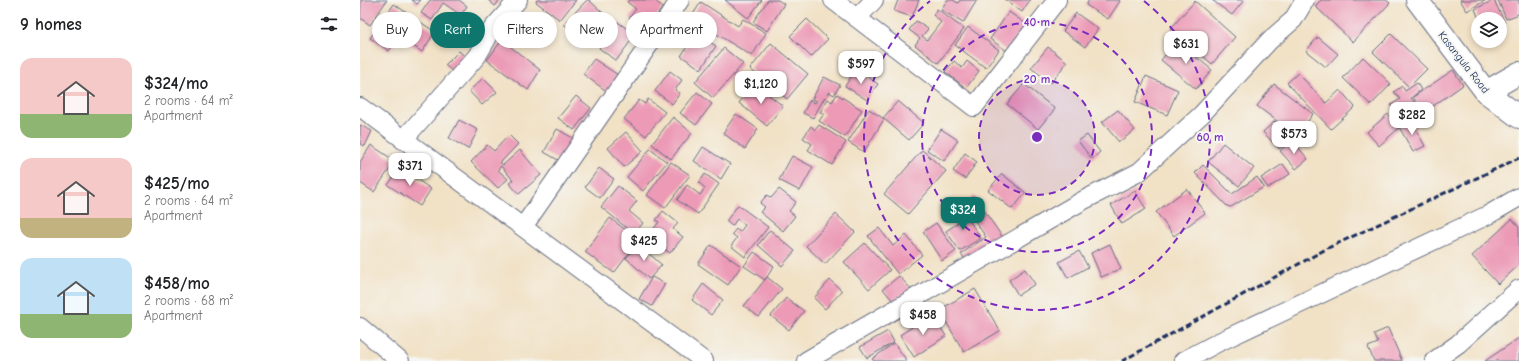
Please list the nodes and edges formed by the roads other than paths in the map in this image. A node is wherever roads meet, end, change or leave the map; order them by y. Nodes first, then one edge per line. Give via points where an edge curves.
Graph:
1 (518, 0) edge
2 (680, 0) edge
3 (833, 0) edge
4 (874, 0) edge
5 (1057, 0) edge
6 (1305, 0) edge
7 (1417, 0) edge
8 (857, 18) junction
9 (1519, 73) edge
10 (1486, 92) junction
11 (360, 107) edge
12 (1519, 117) edge
13 (403, 140) junction
14 (1519, 197) edge
15 (523, 227) junction
16 (1519, 289) edge
17 (360, 327) edge
18 (400, 361) edge
19 (704, 361) edge
20 (806, 361) edge
21 (1183, 361) edge
22 (1434, 361) edge

1 - 13 street via 493,28 477,56
2 - 15 street
3 - 8 street
4 - 8 street
5 - 8 street via 974,107
6 - 20 street via 1293,20 1269,41 1202,114 1139,172 1082,201
7 - 10 main road, Kasangula Road
9 - 10 main road
10 - 12 main road, Kasangula Road
11 - 13 street
13 - 15 street
14 - 21 street via 1488,215
15 - 19 street
16 - 22 street via 1458,344
17 - 18 street

